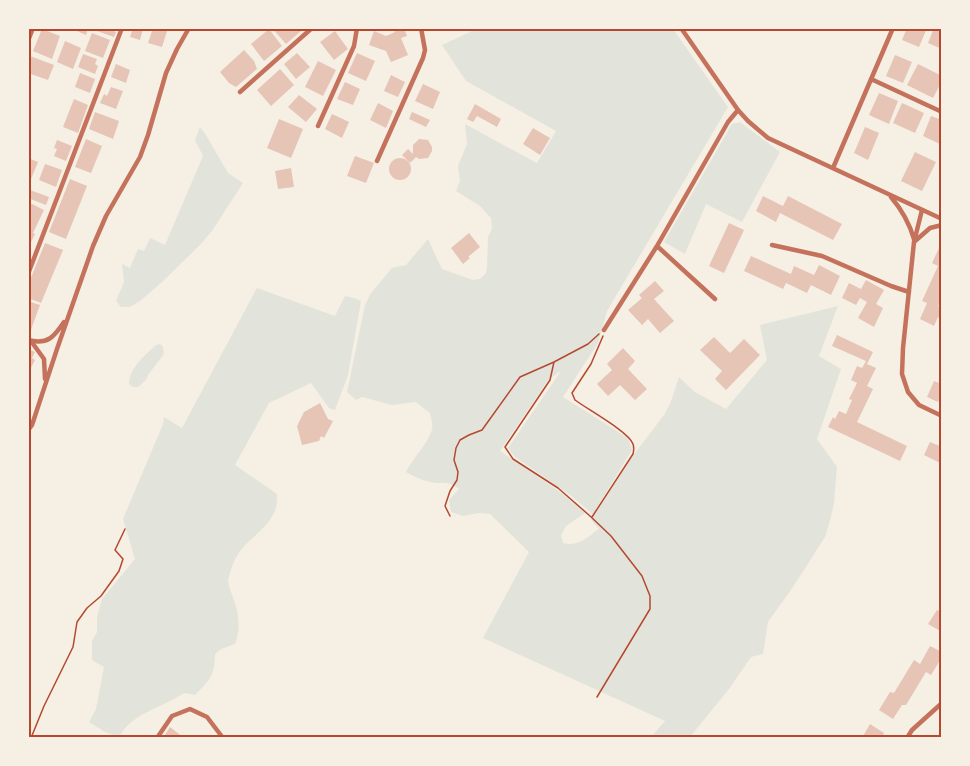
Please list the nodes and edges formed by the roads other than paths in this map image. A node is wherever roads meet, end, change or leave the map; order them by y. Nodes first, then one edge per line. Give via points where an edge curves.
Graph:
1 (33, 28) edge
2 (122, 28) edge
3 (189, 28) edge
4 (312, 28) edge
5 (357, 28) edge
6 (421, 28) edge
7 (681, 28) edge
8 (893, 28) edge
9 (28, 41) edge
10 (872, 79) junction
11 (240, 92) dead end
12 (738, 110) junction
13 (942, 112) edge
14 (318, 126) dead end
15 (377, 161) dead end
16 (833, 168) junction
17 (888, 195) junction
18 (921, 210) junction
19 (942, 219) edge
20 (942, 225) edge
21 (914, 242) junction
22 (772, 245) dead end
23 (657, 246) junction
24 (28, 274) edge
25 (909, 292) junction
26 (715, 299) dead end
27 (68, 318) junction
28 (604, 330) road end
29 (30, 341) edge
30 (45, 386) junction
31 (942, 416) edge
32 (28, 430) edge
33 (942, 703) edge
34 (157, 738) edge
35 (223, 738) edge
36 (907, 738) edge

1 - 9 street
2 - 24 street
3 - 27 street via 166,73 140,157 96,238
4 - 11 street
5 - 14 street via 354,46
6 - 15 street via 423,58
7 - 12 street
8 - 10 street
10 - 13 street
10 - 16 street
12 - 16 street via 768,138
12 - 23 street
16 - 17 street
17 - 18 street
17 - 21 street via 903,212
18 - 19 street
18 - 21 street
20 - 21 street via 930,228
21 - 25 street
22 - 25 street via 822,256
23 - 26 street
23 - 28 street
25 - 31 street via 902,374 908,392 919,405
27 - 29 street via 55,336
27 - 30 street
29 - 30 street via 44,359
30 - 32 street
33 - 36 street
34 - 35 street via 172,716 190,708 207,717

